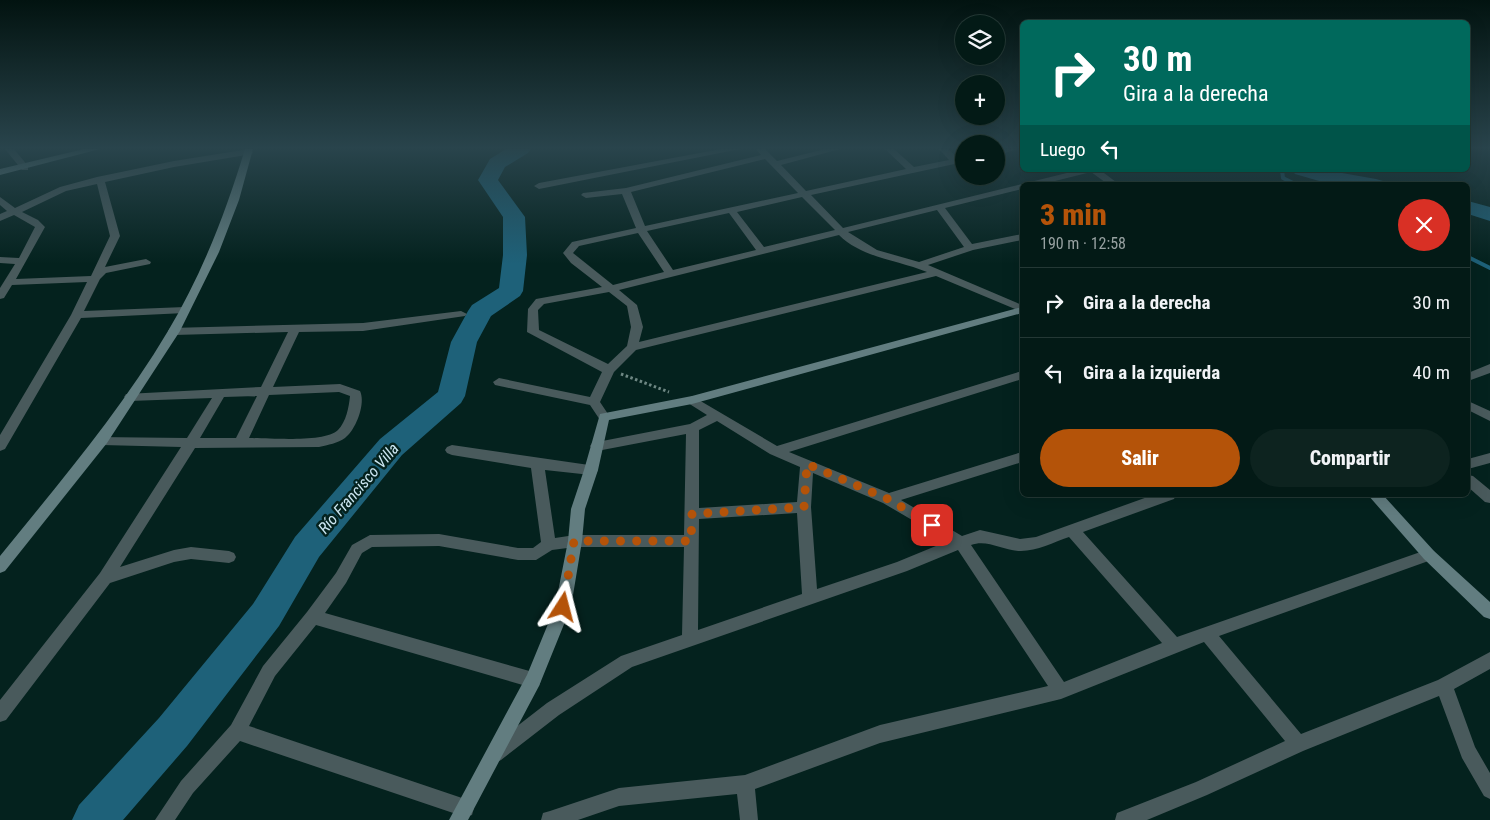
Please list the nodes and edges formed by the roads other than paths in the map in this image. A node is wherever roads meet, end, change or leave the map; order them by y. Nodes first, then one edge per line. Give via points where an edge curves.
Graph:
1 (69, 187) edge
2 (102, 187) edge
3 (238, 187) edge
4 (642, 187) edge
5 (798, 187) edge
6 (835, 187) edge
7 (1017, 187) edge
8 (626, 191) junction
9 (805, 194) junction
10 (586, 195) dead end
11 (0, 200) edge
12 (939, 206) junction
13 (731, 210) junction
14 (13, 211) junction
15 (0, 218) edge
16 (641, 230) junction
17 (841, 230) junction
18 (1020, 236) edge
19 (970, 248) junction
20 (761, 250) junction
21 (0, 260) edge
22 (22, 261) junction
23 (146, 262) dead end
24 (918, 264) junction
25 (670, 273) junction
26 (937, 273) junction
27 (93, 279) junction
28 (10, 282) junction
29 (610, 289) junction
30 (0, 296) edge
31 (1020, 308) edge
32 (185, 310) junction
33 (1020, 310) edge
34 (460, 314) dead end
35 (77, 315) junction
36 (295, 329) junction
37 (174, 331) junction
38 (632, 347) junction
39 (1490, 368) edge
40 (609, 370) junction
41 (1020, 376) edge
42 (1470, 376) edge
43 (499, 382) dead end
44 (264, 391) junction
45 (220, 394) junction
46 (130, 397) junction
47 (692, 400) junction
48 (594, 402) junction
49 (1470, 406) edge
50 (718, 416) junction
51 (1490, 417) edge
52 (604, 418) junction
53 (693, 428) junction
54 (102, 440) junction
55 (191, 443) junction
56 (240, 443) junction
57 (0, 446) edge
58 (597, 446) junction
59 (452, 450) dead end
60 (775, 451) junction
61 (1020, 458) edge
62 (1490, 458) edge
63 (1470, 463) edge
64 (537, 464) junction
65 (807, 464) junction
66 (591, 470) junction
67 (1470, 482) edge
68 (1164, 497) edge
69 (1377, 497) edge
70 (1490, 498) edge
71 (888, 499) junction
72 (804, 507) junction
73 (692, 514) junction
74 (1073, 531) junction
75 (574, 541) junction
76 (691, 541) junction
77 (961, 542) junction
78 (549, 545) junction
79 (1429, 555) junction
80 (229, 557) dead end
81 (0, 567) edge
82 (105, 578) junction
83 (810, 597) junction
84 (1490, 612) edge
85 (313, 617) junction
86 (1207, 633) junction
87 (690, 638) junction
88 (1174, 645) junction
89 (1490, 660) edge
90 (533, 680) junction
91 (1444, 686) junction
92 (1061, 691) junction
93 (0, 714) edge
94 (237, 731) junction
95 (1298, 744) junction
96 (491, 757) junction
97 (746, 784) junction
98 (1490, 790) edge
99 (462, 814) edge
100 (164, 820) edge
101 (550, 820) edge
102 (749, 820) edge
103 (1124, 820) edge

1 - 14 street
2 - 27 street via 115,236
3 - 32 main road via 214,252
4 - 8 street
5 - 9 street
6 - 9 street
7 - 12 street
8 - 10 street
8 - 16 street
9 - 13 street
9 - 17 street
11 - 14 street
12 - 17 street
12 - 19 street
13 - 16 street
13 - 20 street
14 - 15 street
14 - 22 street via 40,227
16 - 25 street
16 - 29 street via 576,244 570,249 568,253 574,261
17 - 20 street
17 - 24 street via 849,239 873,252
18 - 19 street
19 - 24 street
20 - 25 street
21 - 22 street
22 - 28 street
23 - 27 street via 103,271
24 - 26 street
25 - 29 street
26 - 31 street
26 - 38 street
27 - 28 street
27 - 35 street
28 - 30 street
29 - 38 street via 632,305 638,327
29 - 40 street via 540,301 533,309 533,332
32 - 35 street
32 - 37 main road
33 - 47 main road
34 - 36 street via 363,327
35 - 57 street
36 - 37 street
36 - 44 street
37 - 46 main road
38 - 40 street
39 - 42 street
40 - 48 street
41 - 60 street
43 - 48 street
44 - 45 street
44 - 56 street
44 - 56 street via 340,388 356,394 357,402 344,432 333,439
45 - 46 street
45 - 55 street
46 - 54 main road
47 - 50 street
47 - 52 main road
48 - 52 street
49 - 51 street
50 - 53 street
50 - 60 street
52 - 58 main road
53 - 58 street
53 - 73 street
54 - 55 street
54 - 81 main road
55 - 56 street
55 - 82 street
58 - 66 main road
59 - 64 street
60 - 65 street
61 - 71 street
62 - 63 street
64 - 66 street
64 - 78 street
65 - 71 street
65 - 72 street
66 - 75 main road via 578,508
67 - 70 street
68 - 74 street
69 - 79 main road
71 - 77 street
72 - 73 street
72 - 83 street
73 - 76 street
74 - 77 street via 1020,545 980,536
74 - 88 street
75 - 76 street
75 - 78 street
75 - 90 main road via 563,607
76 - 87 street
77 - 83 street via 902,567
77 - 92 street
78 - 85 street via 536,554 518,554 439,540 370,541 357,548 341,578
79 - 84 main road
79 - 86 street
80 - 82 street via 174,556
82 - 93 street
83 - 87 street
85 - 90 street
85 - 94 street via 269,670
86 - 88 street
86 - 95 street
87 - 96 street via 628,660 553,709
88 - 92 street
89 - 91 street
90 - 96 main road
91 - 95 street
91 - 98 street via 1468,752
92 - 97 street via 880,734
94 - 99 street
94 - 100 street via 187,787
95 - 103 street
96 - 99 main road
97 - 101 street via 619,797
97 - 102 street

